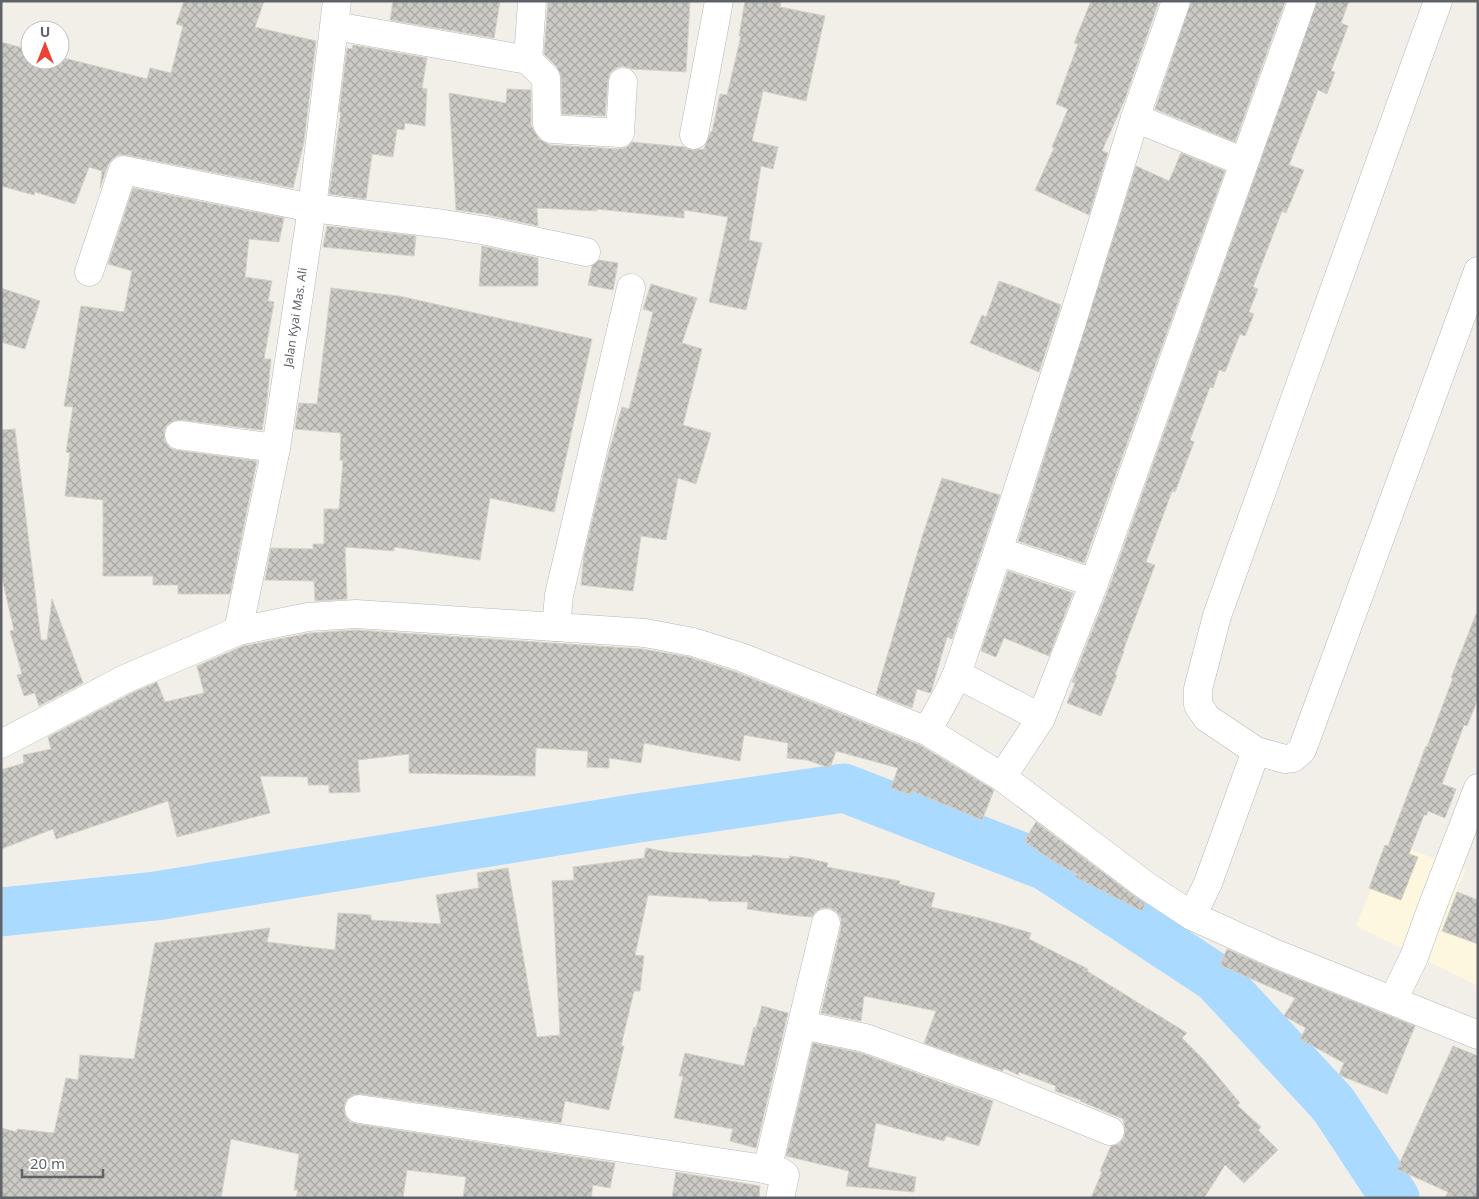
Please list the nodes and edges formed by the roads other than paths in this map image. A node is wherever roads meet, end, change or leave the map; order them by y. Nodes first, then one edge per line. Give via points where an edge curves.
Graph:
1 (532, 1) edge
2 (719, 1) edge
3 (1176, 1) edge
4 (1302, 1) edge
5 (1438, 1) edge
6 (336, 14) edge
7 (528, 60) junction
8 (623, 82) dead end
9 (1135, 118) junction
10 (694, 136) dead end
11 (1244, 162) junction
12 (312, 208) junction
13 (586, 252) dead end
14 (1478, 271) edge
15 (89, 272) dead end
16 (631, 288) dead end
17 (179, 435) dead end
18 (276, 448) junction
19 (998, 552) junction
20 (1094, 583) junction
21 (558, 611) junction
22 (238, 631) junction
23 (943, 701) junction
24 (1, 744) edge
25 (1022, 747) junction
26 (1256, 751) junction
27 (1478, 788) edge
28 (1472, 821) edge
29 (1199, 901) junction
30 (826, 923) dead end
31 (1396, 995) junction
32 (802, 1025) junction
33 (1478, 1035) edge
34 (359, 1109) dead end
35 (1110, 1131) dead end
36 (767, 1170) junction
37 (780, 1198) edge

1 - 7 street
2 - 10 street
3 - 9 street
4 - 11 street
5 - 26 street via 1221,607 1198,689 1198,705 1207,718
6 - 7 street
6 - 12 street, Jalan Kyai Mas. Ali
7 - 8 street via 546,78 546,124 551,129 620,133
9 - 11 street
9 - 19 street
11 - 20 street
12 - 13 street via 461,226
12 - 15 street via 123,170
12 - 18 street, Jalan Kyai Mas. Ali
14 - 26 street via 1302,750 1293,758 1284,759
16 - 21 street
17 - 18 street
18 - 22 street, Jalan Kyai Mas. Ali
19 - 20 street
19 - 23 street
20 - 25 street
21 - 22 street via 308,617
21 - 23 street via 693,642 741,657
22 - 24 street via 125,679
23 - 25 street
23 - 25 street
25 - 29 street via 1145,884
26 - 29 street
27 - 28 street
28 - 31 street
29 - 31 street via 1276,954
30 - 32 street
31 - 33 street
32 - 35 street via 874,1041
32 - 36 street
34 - 36 street
36 - 37 street via 785,1175

